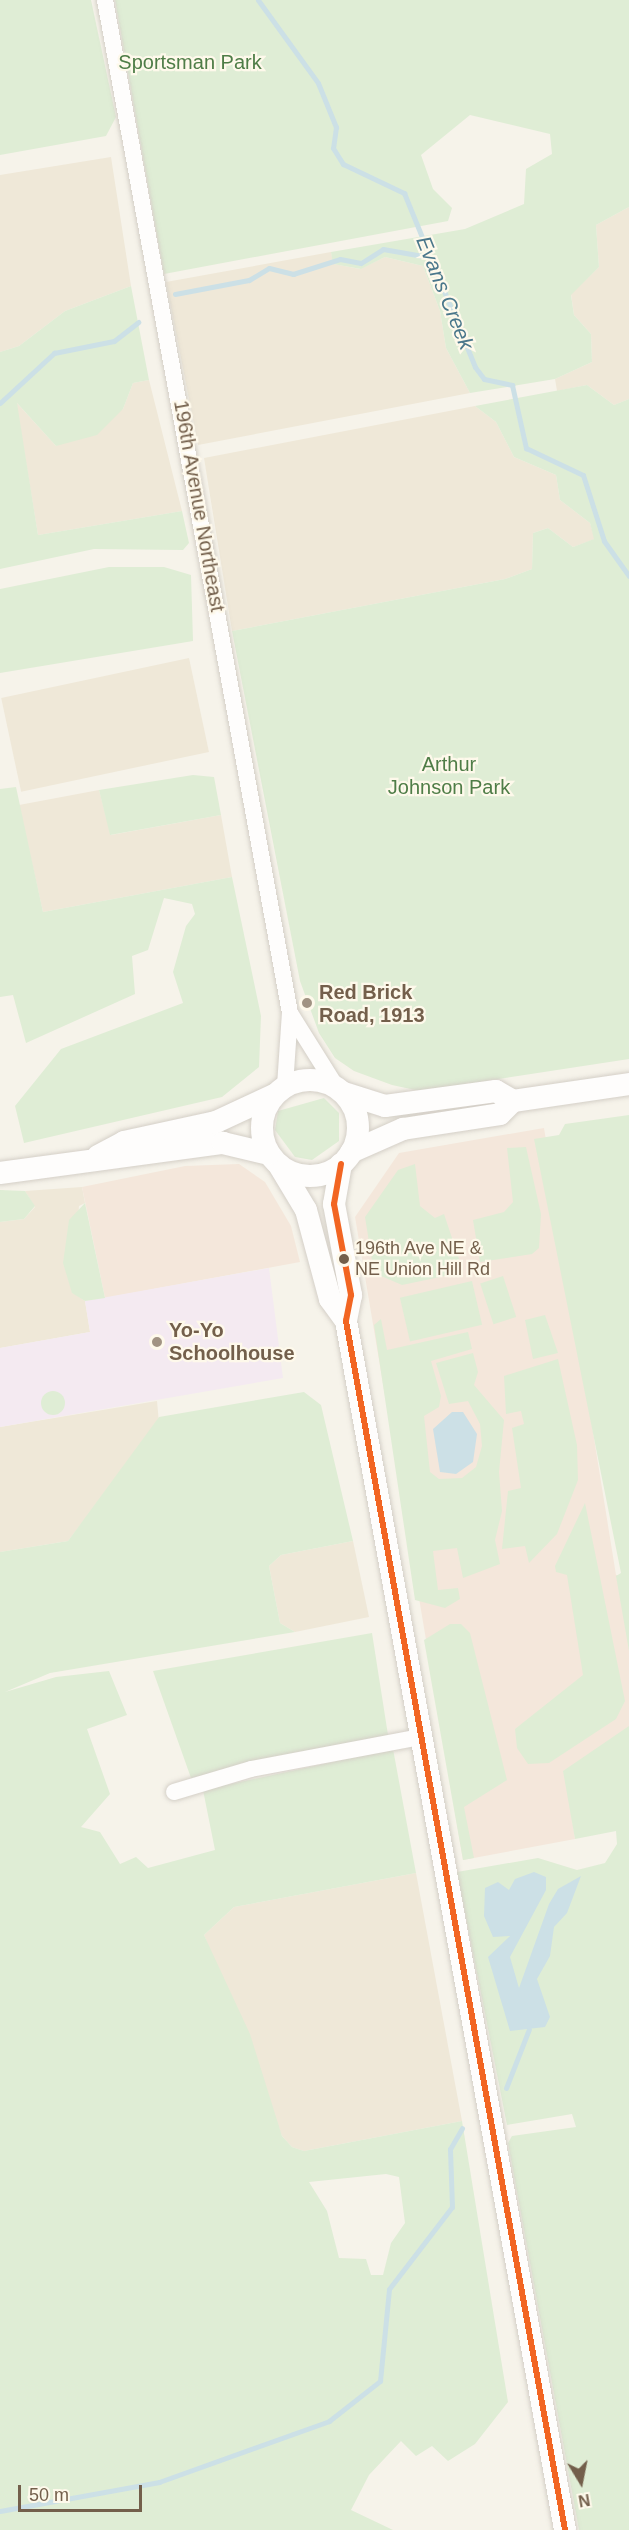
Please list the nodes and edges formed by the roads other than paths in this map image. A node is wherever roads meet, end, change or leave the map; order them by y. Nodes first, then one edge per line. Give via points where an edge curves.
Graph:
1 (105, 0) edge
2 (290, 1013) junction
3 (629, 1084) edge
4 (280, 1090) junction
5 (341, 1091) junction
6 (513, 1101) junction
7 (98, 1156) junction
8 (273, 1158) junction
9 (346, 1158) junction
10 (0, 1173) edge
11 (346, 1321) junction
12 (421, 1737) junction
13 (174, 1792) dead end
14 (565, 2530) edge

1 - 2 street, 196th Avenue Northeast
2 - 4 street, 196th Avenue Northeast
2 - 5 street, 196th Avenue Northeast
3 - 6 street
4 - 5 street via 312,1080
4 - 7 street via 216,1122 124,1142
4 - 8 street via 262,1123
5 - 6 street via 385,1106 496,1091
5 - 9 street via 357,1122
6 - 9 street via 500,1114 404,1130
7 - 8 street via 127,1160 224,1143
7 - 10 street
8 - 9 street via 308,1175
8 - 11 street via 306,1210 330,1299
9 - 11 street via 334,1204 351,1295
11 - 12 street
12 - 13 street via 251,1769
12 - 14 street

